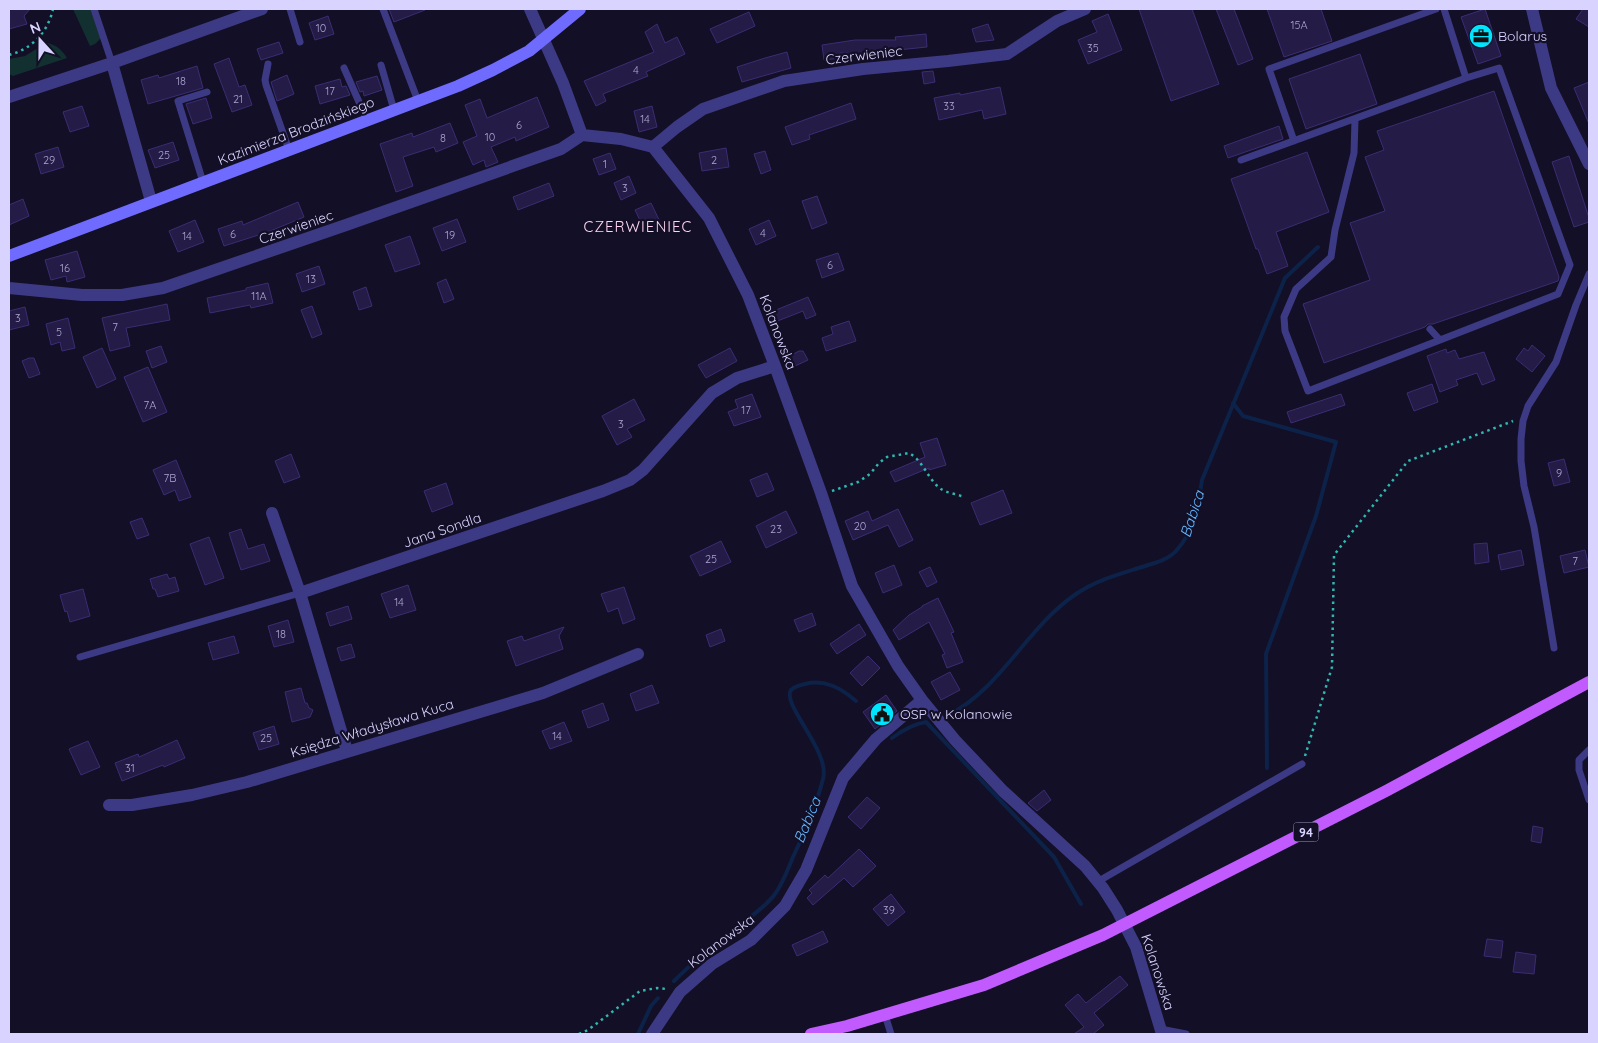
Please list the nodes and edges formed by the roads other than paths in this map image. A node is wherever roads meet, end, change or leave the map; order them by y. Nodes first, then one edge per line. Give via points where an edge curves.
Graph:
1 (94, 9) edge
2 (262, 9) edge
3 (290, 9) edge
4 (383, 9) edge
5 (530, 9) edge
6 (580, 9) edge
7 (1084, 9) edge
8 (1436, 9) edge
9 (1444, 9) edge
10 (1532, 9) edge
11 (543, 40) junction
12 (300, 42) dead end
13 (112, 63) junction
14 (268, 64) dead end
15 (381, 64) dead end
16 (344, 68) dead end
17 (1466, 78) junction
18 (207, 92) dead end
19 (9, 97) edge
20 (418, 101) junction
21 (394, 110) junction
22 (367, 120) junction
23 (1355, 120) junction
24 (582, 136) junction
25 (1294, 141) junction
26 (652, 147) junction
27 (289, 150) junction
28 (1241, 160) dead end
29 (1589, 164) edge
30 (203, 182) junction
31 (152, 201) junction
32 (9, 256) edge
33 (1589, 274) edge
34 (9, 288) edge
35 (1430, 329) dead end
36 (1440, 340) junction
37 (775, 366) junction
38 (272, 513) dead end
39 (300, 593) junction
40 (1554, 648) dead end
41 (638, 654) dead end
42 (80, 657) dead end
43 (1589, 682) edge
44 (922, 700) junction
45 (1589, 750) edge
46 (347, 751) junction
47 (1302, 764) road end
48 (1589, 800) edge
49 (109, 805) dead end
50 (1097, 882) junction
51 (886, 1015) junction
52 (1161, 1031) edge
53 (652, 1034) edge
54 (811, 1034) edge
55 (891, 1034) edge
56 (1186, 1034) edge

1 - 13 lane
2 - 13 street
3 - 12 lane
4 - 20 lane
5 - 11 street
6 - 11 main road, Kazimierza Brodzińskiego
7 - 26 street, Czerwieniec via 1057,21 1007,54 864,68 784,81 703,109
8 - 25 lane via 1269,69
9 - 17 lane
10 - 29 street via 1551,88
11 - 20 main road, Kazimierza Brodzińskiego via 493,70
11 - 24 street
13 - 19 street
13 - 31 street
14 - 27 lane via 266,85
15 - 21 lane
16 - 22 lane
17 - 23 lane
17 - 36 lane via 1499,68 1570,265 1558,294
18 - 30 lane via 178,101
20 - 21 main road, Kazimierza Brodzińskiego
21 - 22 main road, Kazimierza Brodzińskiego
22 - 27 main road, Kazimierza Brodzińskiego
23 - 25 lane
23 - 36 lane via 1354,153 1331,257 1296,289 1284,317 1285,331 1299,368 1308,391
24 - 26 street via 620,139
24 - 34 street, Czerwieniec via 561,150 163,288 122,295 90,295
25 - 28 lane
26 - 37 street, Kolanowska via 709,218 748,294
27 - 30 main road, Kazimierza Brodzińskiego
30 - 31 main road, Kazimierza Brodzińskiego
31 - 32 main road, Kazimierza Brodzińskiego
33 - 40 lane via 1556,362 1528,406 1521,438 1521,461
35 - 36 lane
37 - 39 street, Jana Sondla via 737,378 712,393 643,470 630,480
37 - 44 street, Kolanowska via 852,586 898,666
38 - 39 street
39 - 42 lane, Jana Sondla
39 - 46 street
41 - 46 street, Księdza Władysława Kuca via 544,693
43 - 51 main road, 94 via 1386,792 1103,935 984,985
44 - 50 street, Kolanowska via 1003,791 1085,866
44 - 53 street, Kolanowska via 876,739 843,778 806,870 785,906 751,940 712,964 680,992
45 - 48 lane via 1579,760
46 - 49 street, Księdza Władysława Kuca via 247,782 192,795 132,805
47 - 50 lane
50 - 52 street, Kolanowska via 1117,910 1136,947
51 - 54 main road, 94
51 - 55 lane
52 - 56 lane

